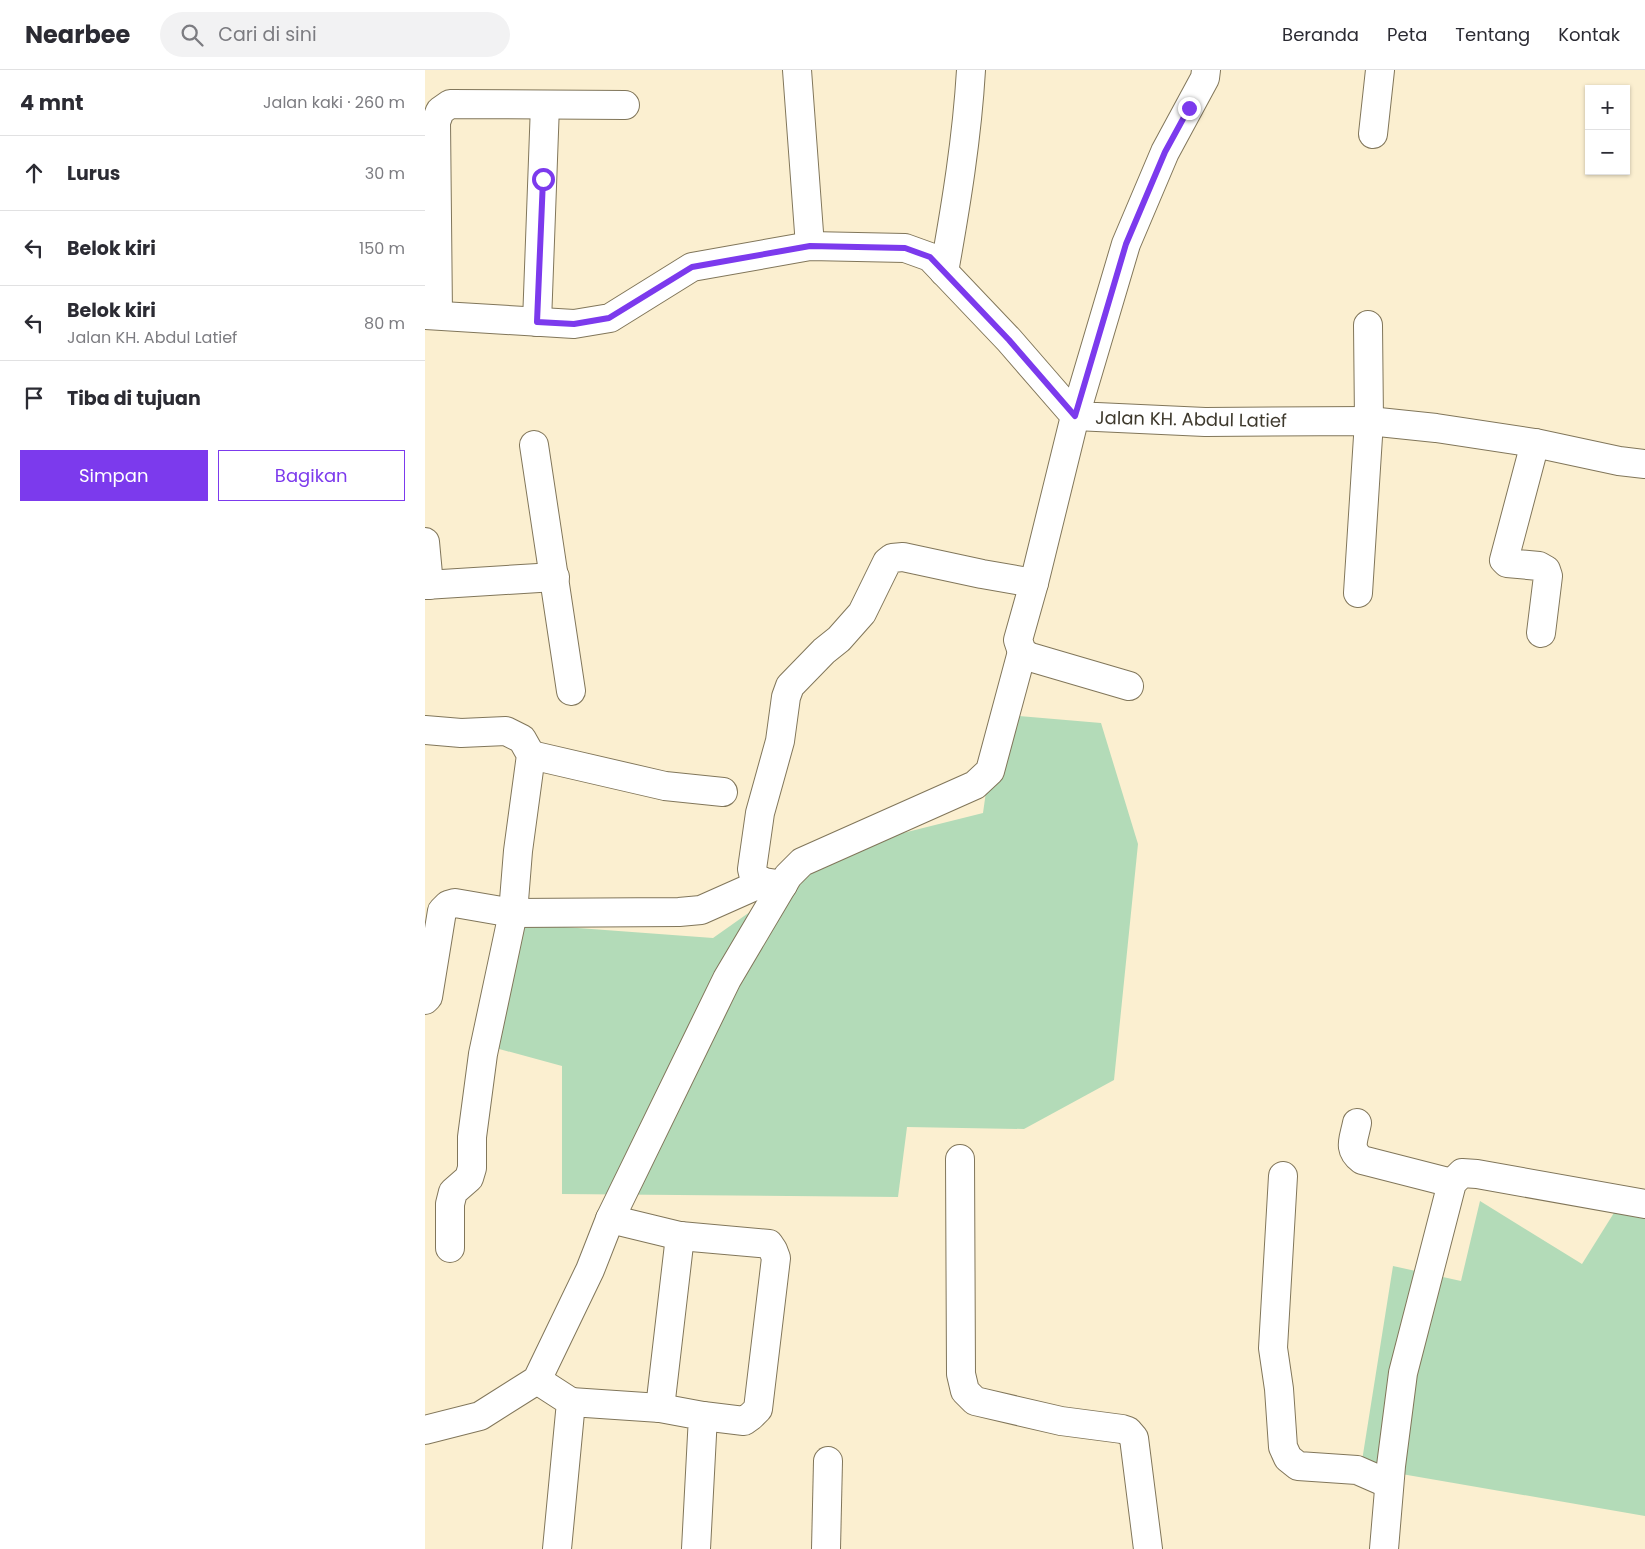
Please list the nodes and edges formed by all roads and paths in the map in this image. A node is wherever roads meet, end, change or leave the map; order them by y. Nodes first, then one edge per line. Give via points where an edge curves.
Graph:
1 (797, 70) edge
2 (971, 70) edge
3 (1206, 70) edge
4 (1380, 70) edge
5 (545, 105) junction
6 (625, 105) dead end
7 (1373, 134) dead end
8 (810, 246) junction
9 (944, 272) junction
10 (432, 315) edge
11 (537, 322) junction
12 (1368, 325) dead end
13 (1075, 416) junction
14 (1369, 421) junction
15 (1535, 442) junction
16 (534, 445) dead end
17 (1645, 464) edge
18 (425, 542) edge
19 (555, 577) junction
20 (1034, 583) junction
21 (427, 585) edge
22 (1358, 593) dead end
23 (1541, 633) dead end
24 (1022, 652) junction
25 (1129, 686) dead end
26 (571, 691) dead end
27 (425, 730) edge
28 (531, 755) junction
29 (723, 792) dead end
30 (773, 884) junction
31 (513, 913) junction
32 (425, 1000) edge
33 (1357, 1123) dead end
34 (960, 1159) dead end
35 (1283, 1176) dead end
36 (1452, 1183) junction
37 (1645, 1204) edge
38 (610, 1219) junction
39 (680, 1236) junction
40 (450, 1248) dead end
41 (537, 1380) junction
42 (571, 1402) junction
43 (660, 1408) junction
44 (703, 1416) junction
45 (425, 1430) edge
46 (828, 1461) dead end
47 (1389, 1484) junction
48 (557, 1549) edge
49 (696, 1549) edge
50 (826, 1549) edge
51 (1148, 1549) edge
52 (1385, 1549) edge

1 - 8 street
2 - 9 street via 958,195
3 - 13 street, Jalan KH. Abdul Latief via 1205,78 1165,152 1126,244
4 - 7 street
5 - 6 street
5 - 10 street via 450,104 440,111 436,122
5 - 11 street
8 - 9 street via 905,248 930,257
8 - 11 street via 692,267 609,318 574,324
9 - 13 street
10 - 11 street
12 - 14 street
13 - 14 street, Jalan KH. Abdul Latief via 1205,422
13 - 20 street
14 - 15 street, Jalan KH. Abdul Latief
14 - 22 street
15 - 17 street, Jalan KH. Abdul Latief
15 - 23 street via 1504,560 1546,570
16 - 19 street
18 - 21 street
19 - 21 street
19 - 26 street
20 - 24 street via 1019,640
20 - 30 street via 903,556 887,562 862,613 790,686 786,697 780,741 760,812 752,869 755,877
24 - 25 street
24 - 30 street via 990,771 975,785 803,862
27 - 28 street via 461,733 506,731 522,739
28 - 29 street via 665,786
28 - 31 street
30 - 31 street via 701,910
30 - 38 street
31 - 32 street via 455,903 448,905 442,911
31 - 40 street via 483,1054 472,1137 472,1168 469,1178 453,1192 450,1204
33 - 36 street via 1352,1150 1355,1156
34 - 51 street via 961,1374 965,1391 975,1401 1061,1422 1129,1431 1134,1438
35 - 47 street via 1273,1348 1283,1447 1288,1458 1298,1466 1357,1470
36 - 37 street via 1462,1173 1477,1174
36 - 47 street via 1403,1373
38 - 39 street
38 - 41 street via 590,1270
39 - 43 street
39 - 44 street via 769,1244 776,1258 758,1409 745,1421
41 - 42 street
41 - 45 street via 480,1416
42 - 43 street
42 - 48 street
43 - 44 street
44 - 49 street
46 - 50 street
47 - 52 street

